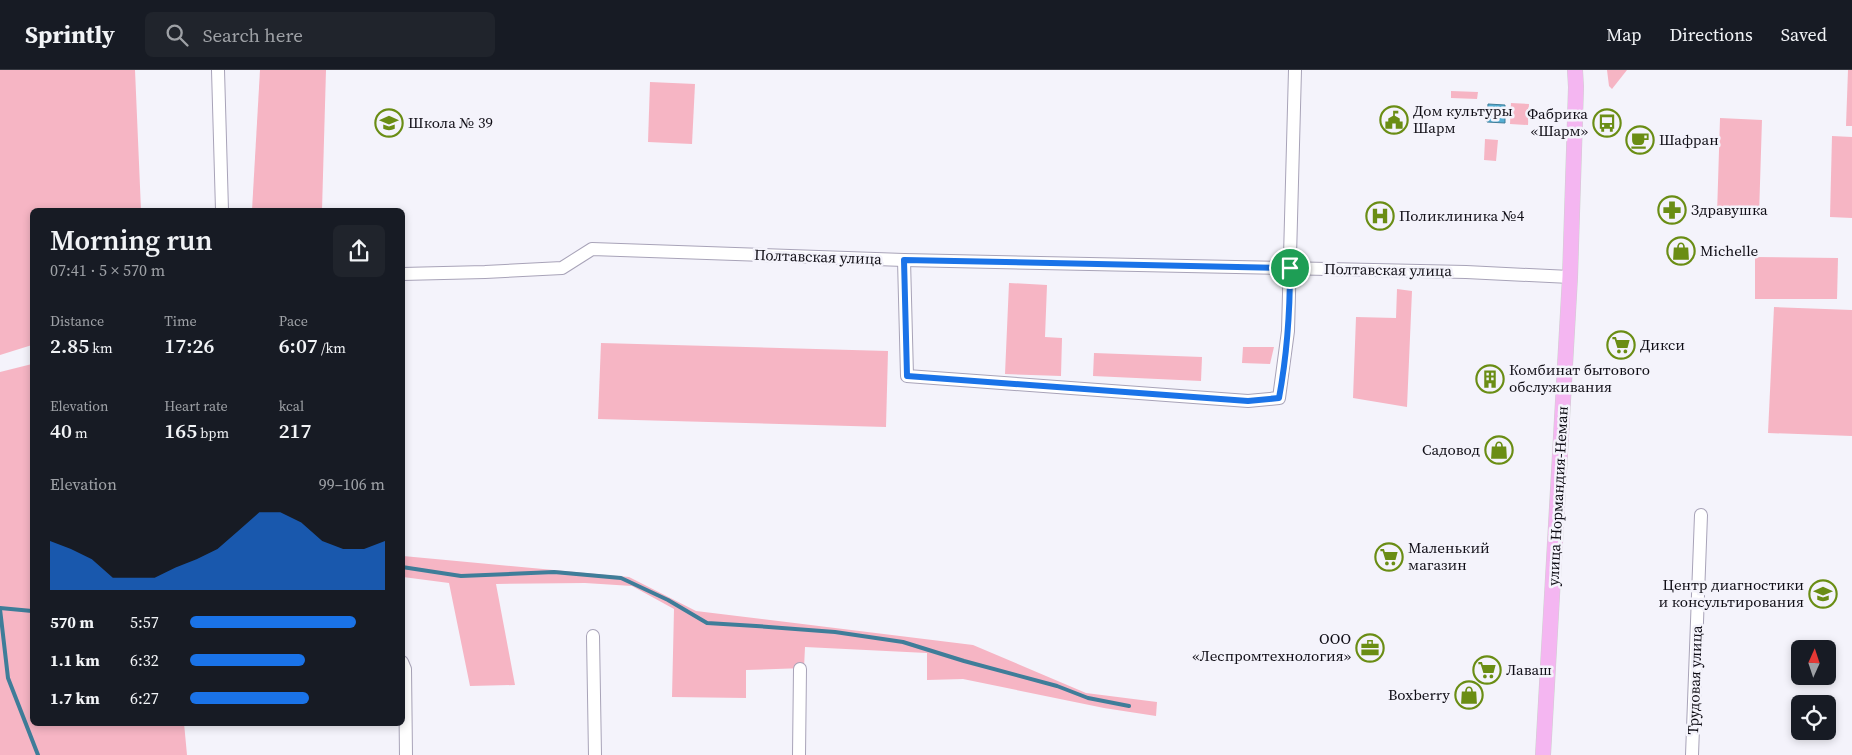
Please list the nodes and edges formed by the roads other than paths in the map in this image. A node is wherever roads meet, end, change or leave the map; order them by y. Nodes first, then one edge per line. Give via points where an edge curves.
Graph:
1 (218, 70) edge
2 (1295, 70) edge
3 (1575, 70) edge
4 (1579, 70) edge
5 (1576, 87) junction
6 (222, 208) edge
7 (904, 260) junction
8 (1290, 268) junction
9 (405, 274) edge
10 (1570, 277) junction
11 (1701, 515) dead end
12 (593, 636) dead end
13 (800, 668) dead end
14 (405, 669) edge
15 (406, 755) edge
16 (595, 755) edge
17 (799, 755) edge
18 (1543, 755) edge
19 (1692, 755) edge

1 - 6 street
2 - 8 street
3 - 5 main road
4 - 5 main road
5 - 10 main road, улица Нормандия-Неман
7 - 8 street, Полтавская улица
7 - 8 street via 907,376 1248,401 1279,398 1288,332
7 - 9 street, Полтавская улица via 592,249 562,268
8 - 10 street, Полтавская улица
10 - 18 main road, улица Нормандия-Неман
11 - 19 street, Трудовая улица
12 - 16 street
13 - 17 street
14 - 15 street

